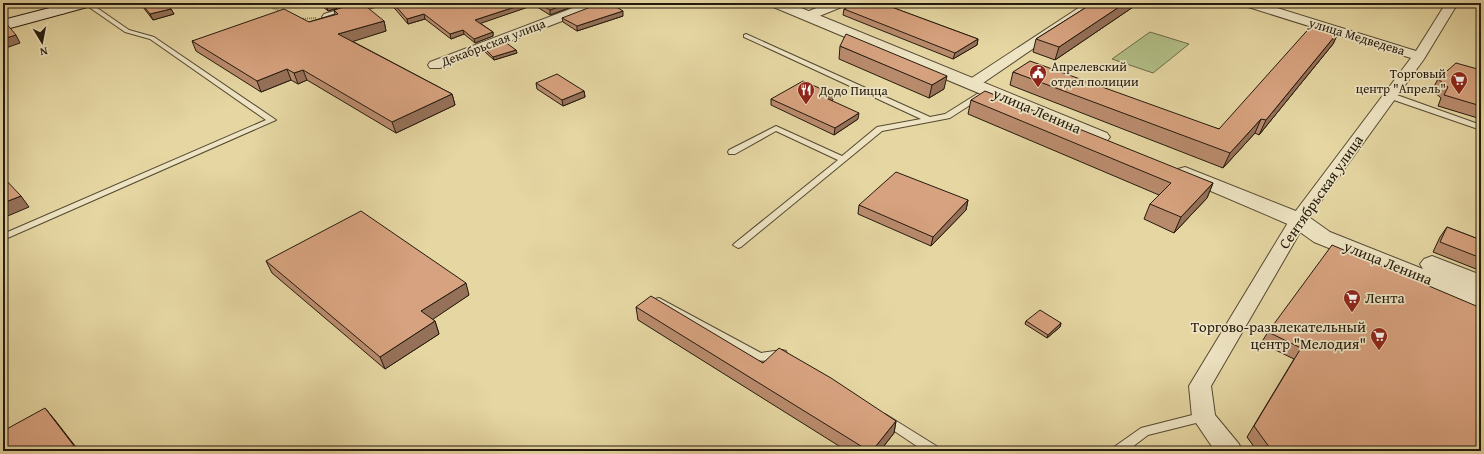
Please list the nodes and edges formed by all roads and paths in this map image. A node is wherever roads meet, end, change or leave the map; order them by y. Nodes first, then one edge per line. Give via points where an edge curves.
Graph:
1 (86, 3) edge
2 (261, 3) edge
3 (374, 3) edge
4 (597, 3) edge
5 (776, 3) edge
6 (840, 3) edge
7 (1094, 3) edge
8 (1249, 3) edge
9 (1452, 3) edge
10 (58, 6) edge
11 (288, 14) edge
12 (328, 16) joint
13 (808, 16) junction
14 (300, 19) edge
15 (3, 25) edge
16 (746, 36) dead end
17 (1419, 56) junction
18 (435, 65) dead end
19 (980, 88) junction
20 (1391, 96) junction
21 (928, 119) junction
22 (1481, 128) edge
23 (1112, 142) edge
24 (732, 152) dead end
25 (843, 159) junction
26 (1171, 167) edge
27 (1298, 220) junction
28 (3, 237) edge
29 (738, 245) dead end
30 (1481, 284) edge
31 (651, 297) edge
32 (1481, 301) edge
33 (792, 358) edge
34 (878, 414) edge
35 (1204, 416) junction
36 (934, 451) edge
37 (1118, 451) edge
38 (1230, 451) edge

1 - 10 street
1 - 28 lane via 127,31 152,38 272,120
2 - 11 path
3 - 12 street
4 - 18 street, Декабрьская улица
5 - 13 street, улица Ленина
6 - 13 street
7 - 19 street
8 - 17 street, улица Медведева
9 - 17 street, Сентябрьская улица
10 - 15 street
12 - 14 path
13 - 19 street, улица Ленина
16 - 21 lane
17 - 20 street, Сентябрьская улица
19 - 21 lane via 947,116
19 - 23 street, улица Ленина
20 - 22 lane
20 - 27 street, Сентябрьская улица
21 - 25 lane via 880,129
24 - 25 lane via 776,128
25 - 29 lane
26 - 27 street, улица Ленина
27 - 30 street, улица Ленина via 1329,224
27 - 32 street, улица Ленина via 1322,237
27 - 35 street, Сентябрьская улица via 1200,386
31 - 33 lane via 760,357 785,354
34 - 36 lane
35 - 37 lane via 1145,431
35 - 38 street, Сентябрьская улица

